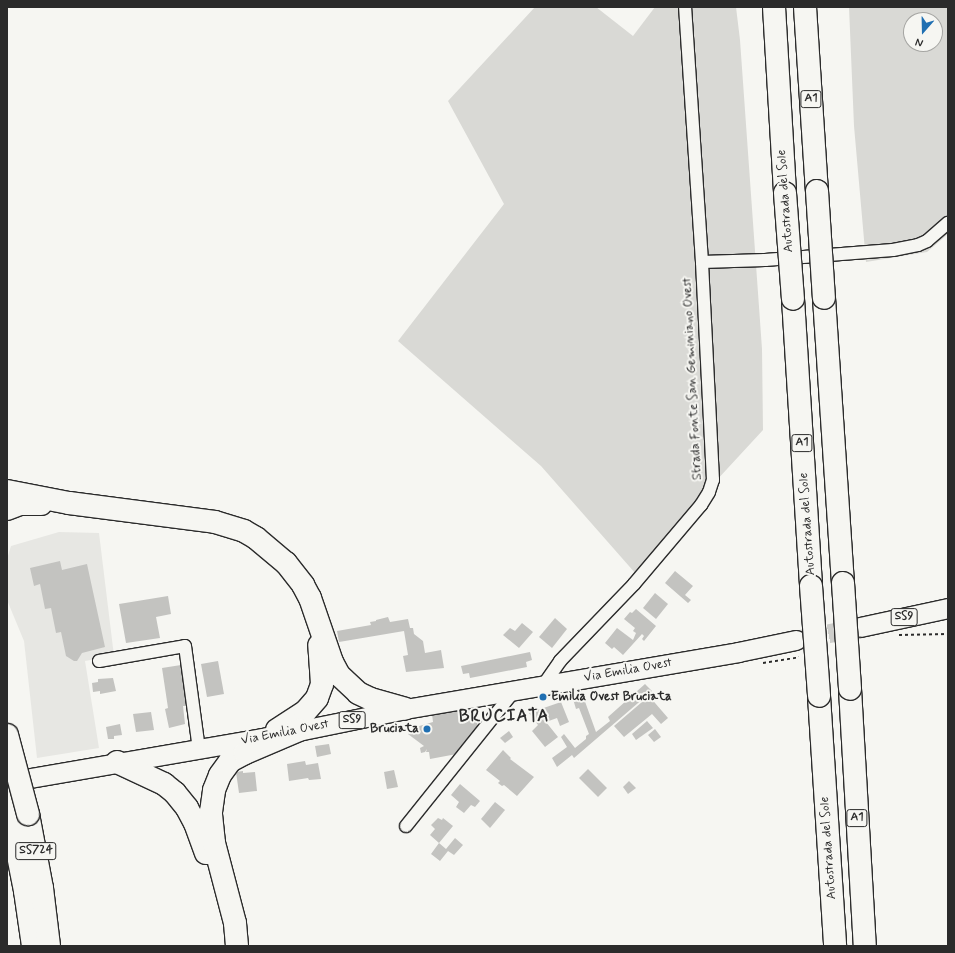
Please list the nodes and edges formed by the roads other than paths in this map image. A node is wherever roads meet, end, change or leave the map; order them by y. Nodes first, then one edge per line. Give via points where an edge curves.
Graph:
1 (685, 7) edge
2 (774, 7) edge
3 (805, 7) edge
4 (948, 223) edge
5 (702, 262) junction
6 (7, 492) edge
7 (69, 503) junction
8 (7, 509) edge
9 (948, 608) edge
10 (314, 612) junction
11 (860, 627) tunnel mouth
12 (796, 640) tunnel mouth
13 (99, 661) dead end
14 (542, 687) junction
15 (514, 692) junction
16 (405, 709) junction
17 (300, 730) junction
18 (7, 735) edge
19 (263, 738) junction
20 (199, 749) junction
21 (117, 762) junction
22 (7, 782) edge
23 (7, 800) edge
24 (406, 826) dead end
25 (37, 892) junction
26 (33, 946) edge
27 (50, 946) edge
28 (57, 946) edge
29 (225, 946) edge
30 (237, 946) edge
31 (835, 946) edge
32 (865, 946) edge

1 - 5 street, Strada Fonte San Geminiano Ovest
2 - 31 highway, Autostrada del Sole / A1, bridge
3 - 32 highway, A1, bridge
4 - 5 street via 927,241 893,250
5 - 14 street, Strada Fonte San Geminiano Ovest via 713,465 713,480 709,492 701,505 634,584 560,661
6 - 7 highway
7 - 8 highway via 20,504
7 - 10 highway via 215,522 244,532 266,544 286,563 303,585
9 - 11 main road, SS9
10 - 16 highway via 332,662 348,685 371,699
10 - 19 highway via 322,668 322,684 317,698 305,712
12 - 14 main road, Via Emilia Ovest / SS9
13 - 20 street via 185,646
14 - 15 main road, Via Emilia Ovest / SS9
15 - 16 main road, Via Emilia Ovest / SS9
15 - 24 street
16 - 17 main road, Via Emilia Ovest / SS9
17 - 19 main road, Via Emilia Ovest / SS9
17 - 30 highway via 230,761 214,790 211,812 214,843 235,923
18 - 25 highway, SS724, bridge via 28,814
19 - 20 main road, Via Emilia Ovest / SS9
20 - 21 main road, Via Emilia Ovest / SS9
21 - 22 main road, Via Emilia Ovest / SS9
21 - 29 highway via 164,784 187,808 202,837 225,928
23 - 25 highway, SS724
25 - 26 highway, SS724
25 - 27 highway, SS724
25 - 28 highway via 54,919

